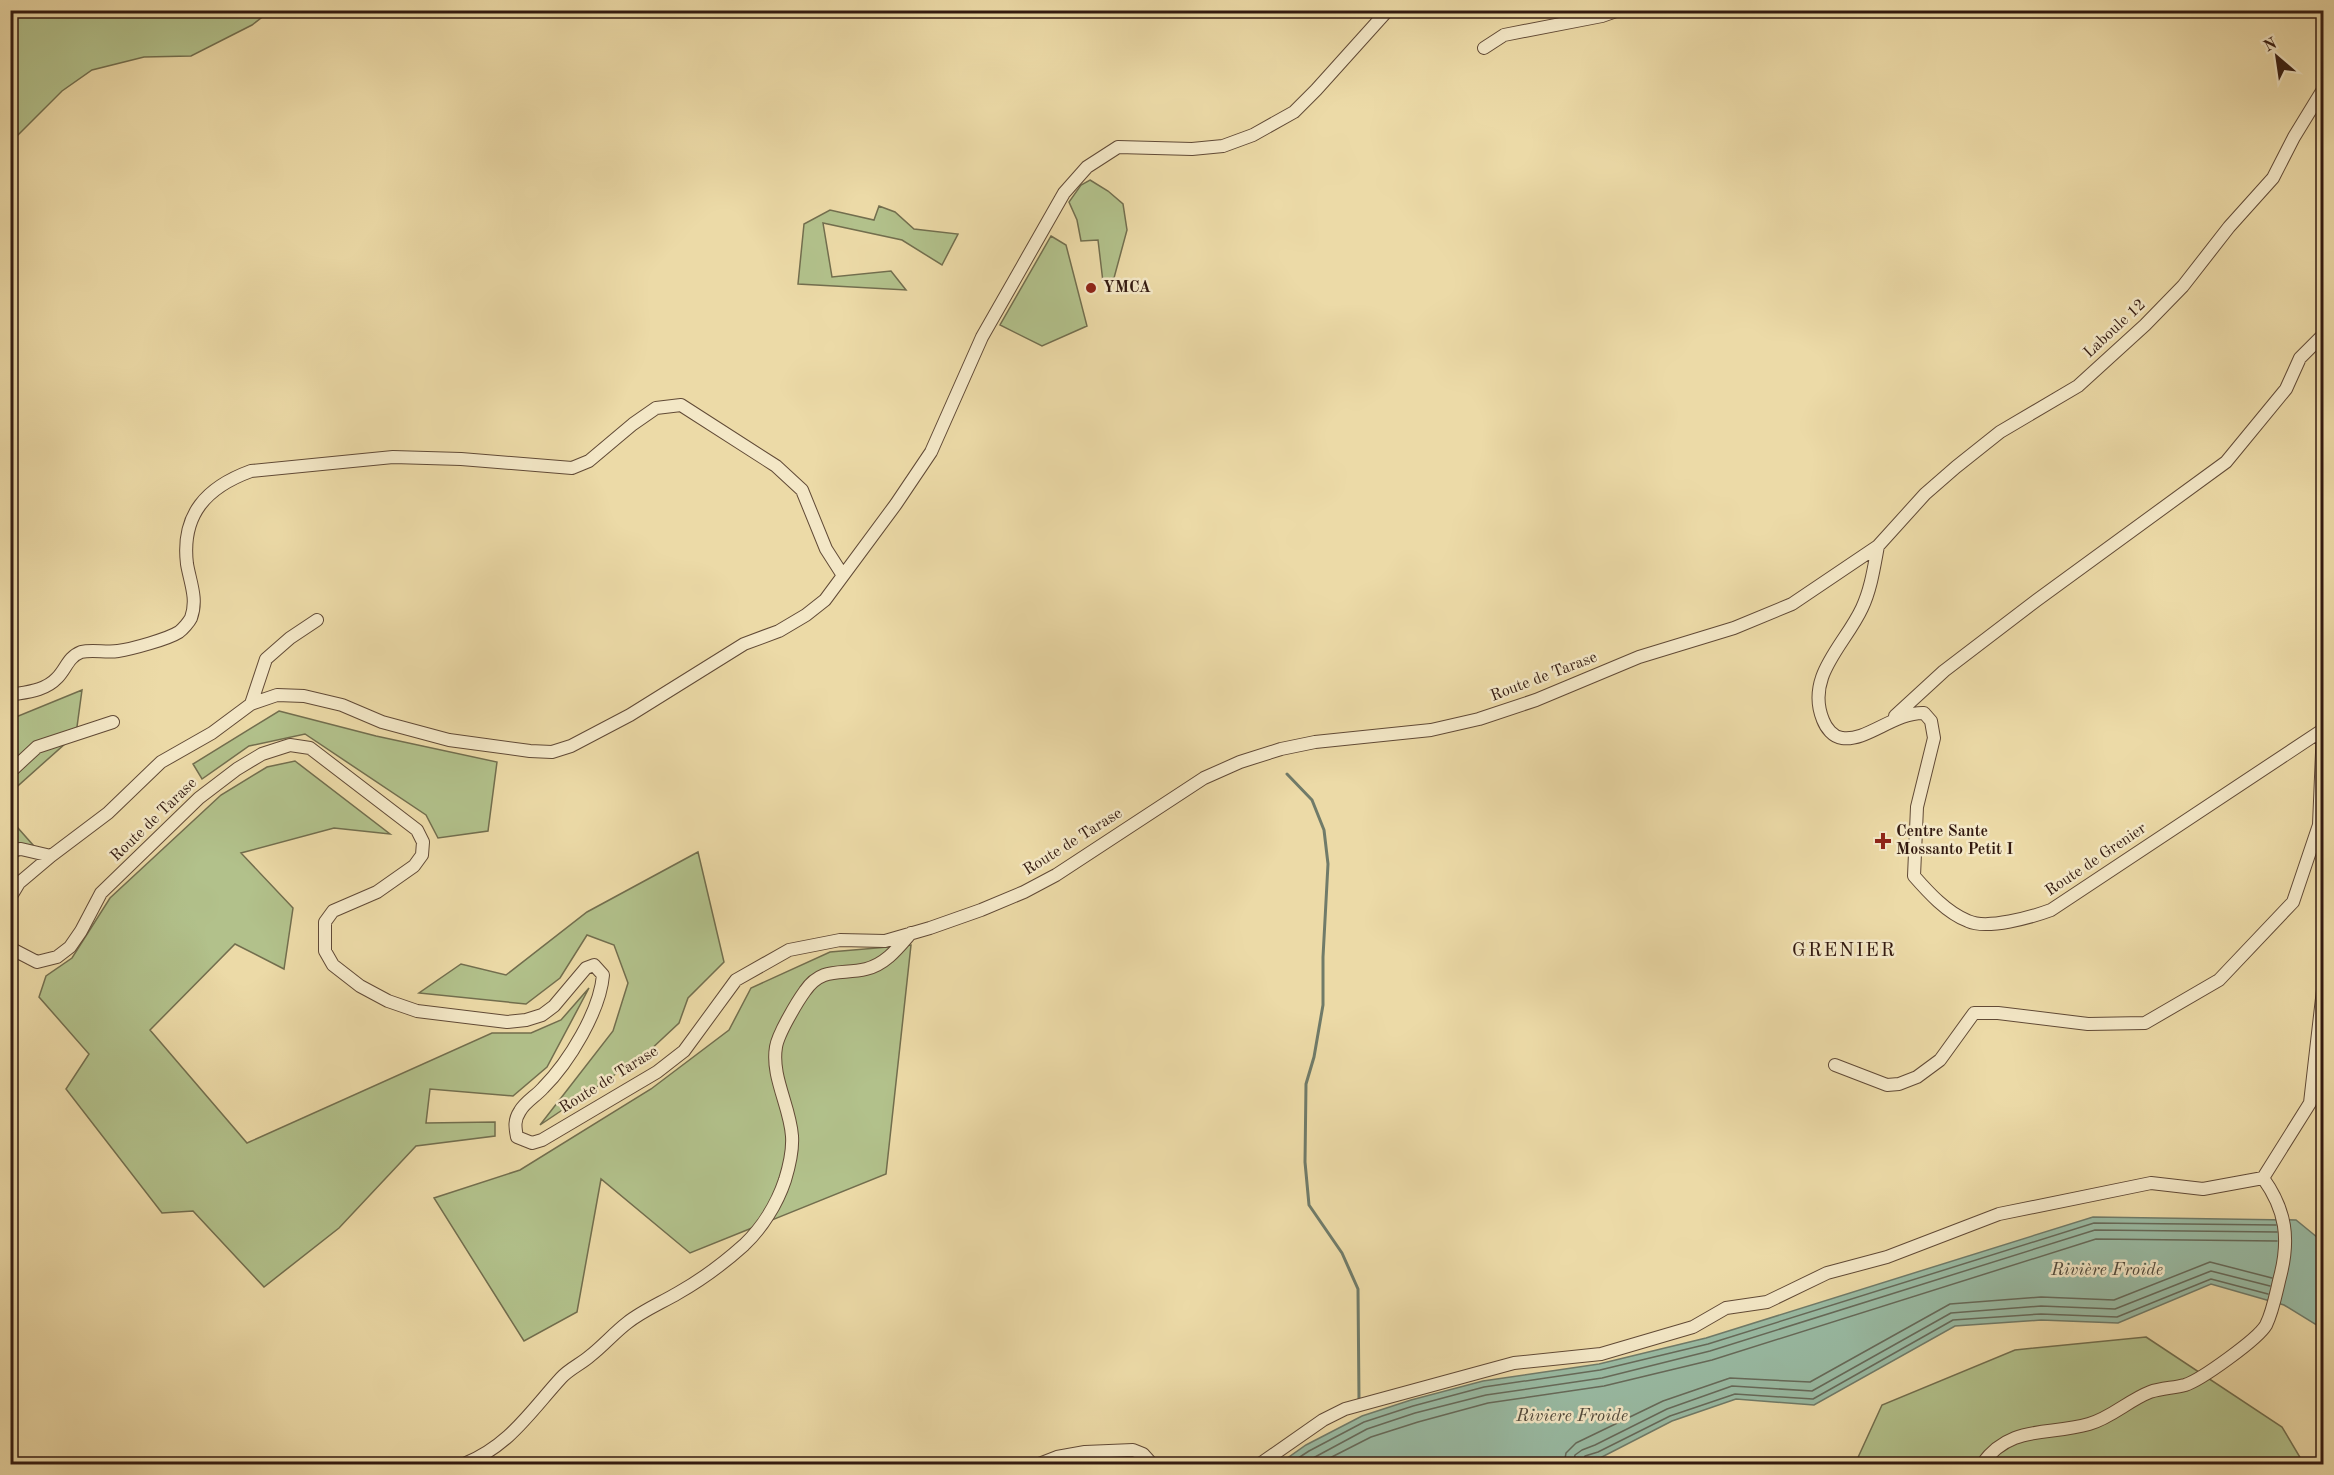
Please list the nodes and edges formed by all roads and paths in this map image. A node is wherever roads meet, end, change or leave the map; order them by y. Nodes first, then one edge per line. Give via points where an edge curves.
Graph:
1 (1388, 10) edge
2 (1619, 10) edge
3 (1484, 48) dead end
4 (2324, 88) edge
5 (2324, 334) edge
6 (1878, 546) junction
7 (842, 574) junction
8 (317, 620) dead end
9 (10, 695) edge
10 (251, 704) junction
11 (112, 722) dead end
12 (1887, 723) junction
13 (2323, 729) edge
14 (10, 772) edge
15 (10, 850) edge
16 (51, 856) junction
17 (10, 897) edge
18 (911, 933) junction
19 (10, 948) edge
20 (2324, 981) edge
21 (1835, 1065) dead end
22 (2263, 1178) junction
23 (464, 1464) edge
24 (1039, 1464) edge
25 (1152, 1464) edge
26 (1260, 1464) edge
27 (1982, 1464) edge

1 - 7 street via 1294,112 1253,135 1222,146 1192,149 1118,147 1087,166 1064,193 982,337 931,452
2 - 3 street via 1504,35
4 - 6 street, Laboule 12 via 2273,178 2183,286 2078,386 2000,432 1956,467 1925,494
5 - 12 street via 2300,358 2286,389 2226,462 1944,671
6 - 12 street, Route de Grenier via 1862,609 1823,669 1819,707 1824,723 1833,735 1842,738 1856,737
6 - 18 street, Route de Tarase via 1792,604 1726,631 1639,657 1536,700 1431,730 1315,742 1240,762 1204,778 1024,892
7 - 9 street via 826,549 802,490 776,466 681,405 656,408 589,461 572,468 393,457 251,471 231,478 211,491 197,507 191,522 187,562 194,598 190,619 180,631 117,652 81,652 43,689
7 - 10 street via 825,600 806,615 779,631 744,644 630,715 552,752 449,740 304,696 277,695
8 - 10 street via 266,659
10 - 16 street via 212,734 161,762 108,813
11 - 14 street via 38,747
12 - 13 street, Route de Grenier via 1915,712 1924,713 1932,721 1934,738 1917,807 1914,876 1956,914 1981,924 2051,910
13 - 21 street via 2319,825 2293,902 2219,980 2145,1023 2088,1024 1974,1013 1940,1060 1917,1077 1899,1084 1887,1085
15 - 16 street
16 - 17 street via 19,883
18 - 19 street, Route de Tarase via 885,940 830,942 789,950 767,961 736,980 684,1051 657,1072 532,1143 517,1137 514,1122 520,1109 544,1087 572,1049 602,991 603,975 594,965 586,968 542,1015 507,1022 417,1011 388,1001 333,965 325,951 325,922 333,911 377,892 414,866 422,855 423,842 417,830 310,748 291,745 262,754 199,798 101,893 81,931 57,957 37,962
18 - 23 street via 880,964 831,972 811,983 780,1034 775,1056 792,1147 784,1182 757,1232 694,1283 629,1321 563,1376 512,1434
20 - 22 street via 2310,1103
22 - 26 street via 2203,1190 2151,1183 1999,1214 1887,1257 1827,1273 1767,1302 1726,1308 1692,1327 1601,1354 1514,1363 1345,1409
22 - 27 street via 2284,1219 2286,1254 2265,1326 2246,1346 2188,1384 2150,1392 2091,1424 2025,1433 1996,1448
24 - 25 street via 1085,1452 1133,1450

